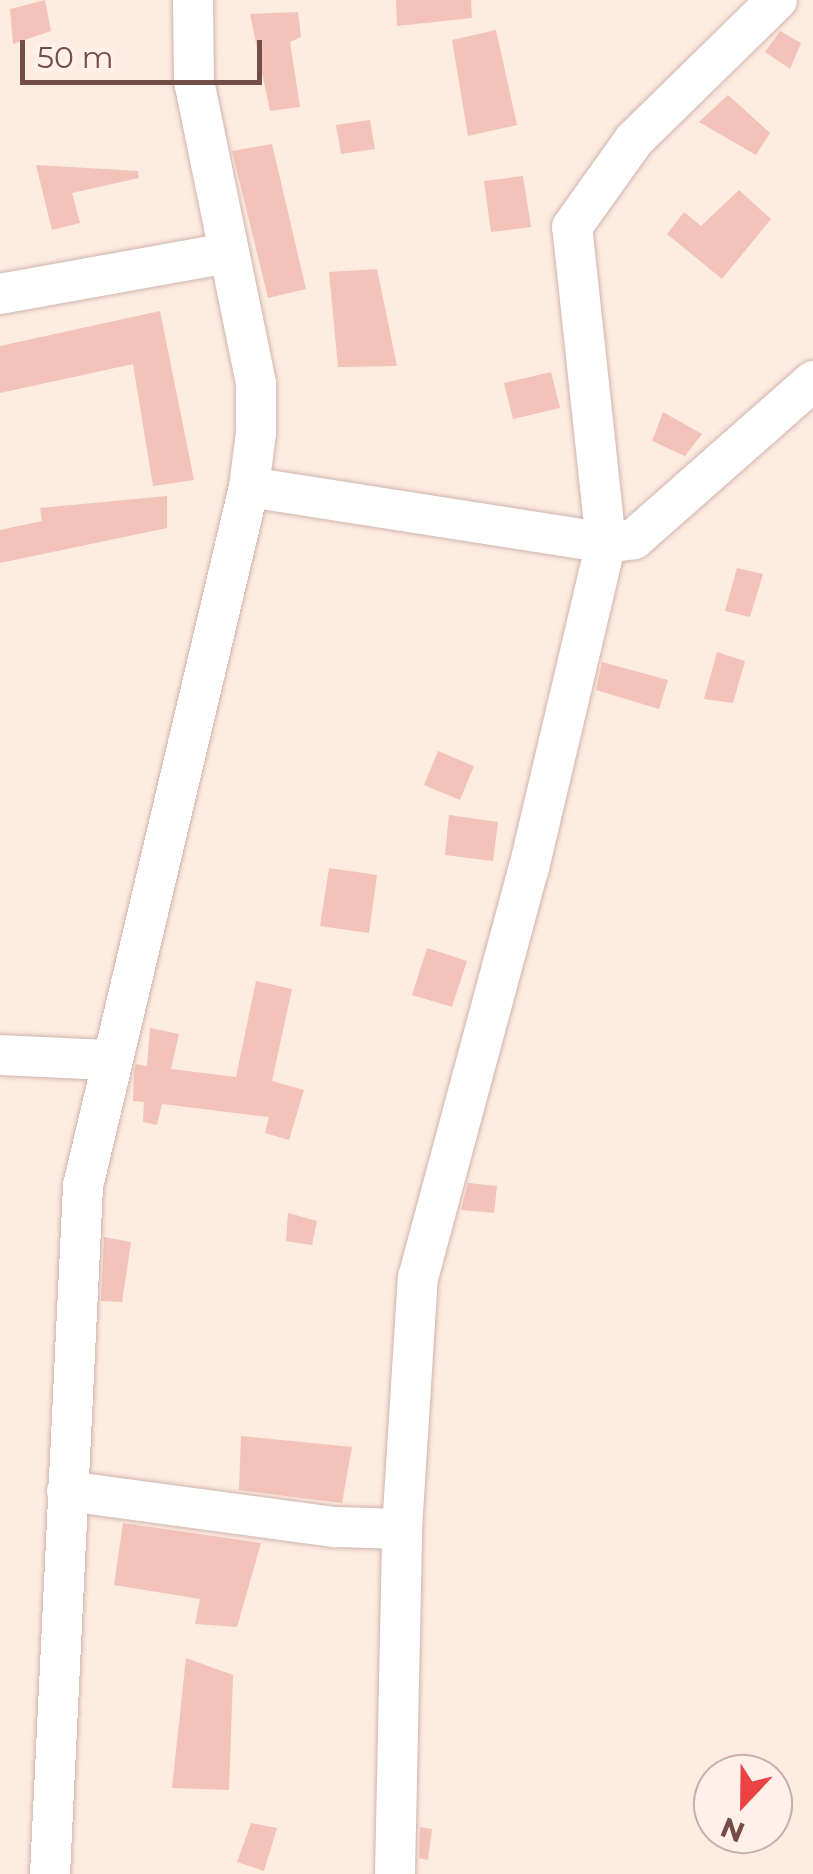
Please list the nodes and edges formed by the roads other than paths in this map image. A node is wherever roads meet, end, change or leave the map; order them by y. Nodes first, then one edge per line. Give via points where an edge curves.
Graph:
1 (193, 0) edge
2 (777, 0) edge
3 (227, 253) junction
4 (0, 294) edge
5 (813, 381) edge
6 (249, 487) junction
7 (606, 543) junction
8 (0, 1055) edge
9 (110, 1060) junction
10 (67, 1491) junction
11 (402, 1529) junction
12 (50, 1874) edge
13 (395, 1874) edge

1 - 3 street via 194,82
2 - 7 street via 634,140 572,227
3 - 4 street
3 - 6 street via 256,383
5 - 7 street via 655,526 634,539
6 - 7 street
6 - 9 street
7 - 11 street via 530,868 418,1278
8 - 9 street
9 - 10 street via 77,1233
10 - 11 street
10 - 12 street
11 - 13 street

